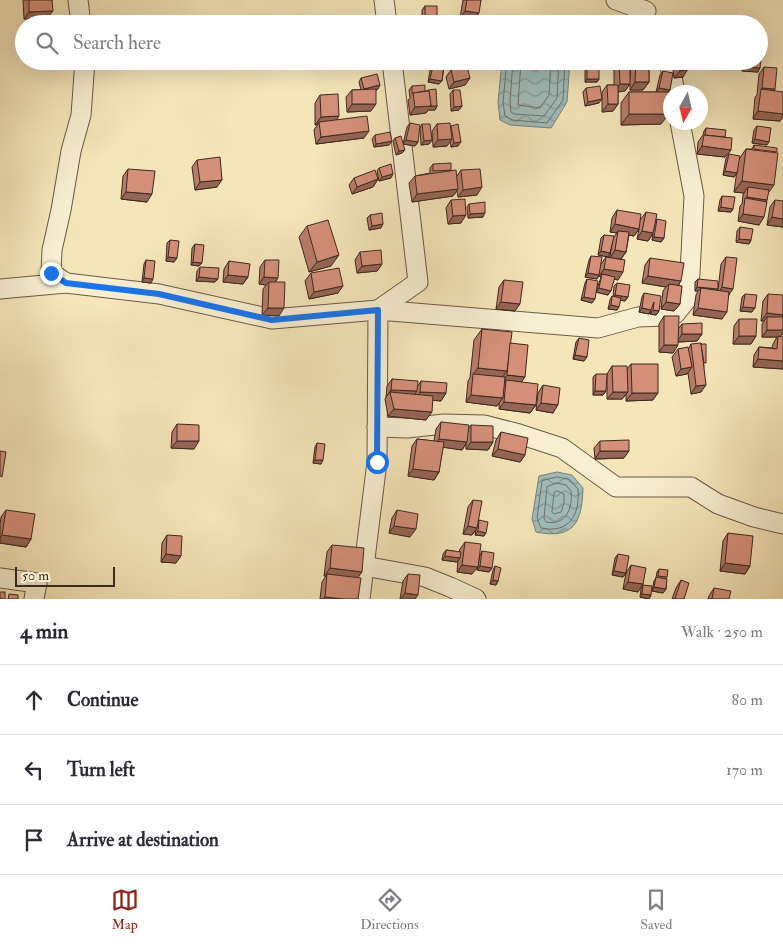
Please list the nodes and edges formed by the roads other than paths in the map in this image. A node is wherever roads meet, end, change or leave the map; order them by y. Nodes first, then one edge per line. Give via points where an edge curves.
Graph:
1 (78, 0) edge
2 (384, 0) edge
3 (616, 0) edge
4 (648, 11) edge
5 (80, 15) edge
6 (386, 15) edge
7 (84, 70) edge
8 (393, 70) edge
9 (671, 70) edge
10 (674, 85) edge
11 (682, 130) edge
12 (66, 283) junction
13 (0, 289) edge
14 (378, 310) junction
15 (377, 427) junction
16 (783, 524) edge
17 (364, 566) junction
18 (0, 578) edge
19 (34, 599) edge
20 (360, 599) edge
21 (476, 599) edge

1 - 5 street
2 - 6 street
3 - 4 street
7 - 12 street via 81,115 52,250 51,273
8 - 14 street via 418,282
9 - 10 street
11 - 14 street via 694,196 688,298 675,314 638,317 598,328
12 - 13 street
12 - 14 street via 159,294 272,320
14 - 15 street
15 - 16 street via 484,425 562,448 616,487 691,487 718,504 754,518
15 - 17 street via 377,462
17 - 20 street
17 - 21 street via 425,578
18 - 19 street via 37,582

